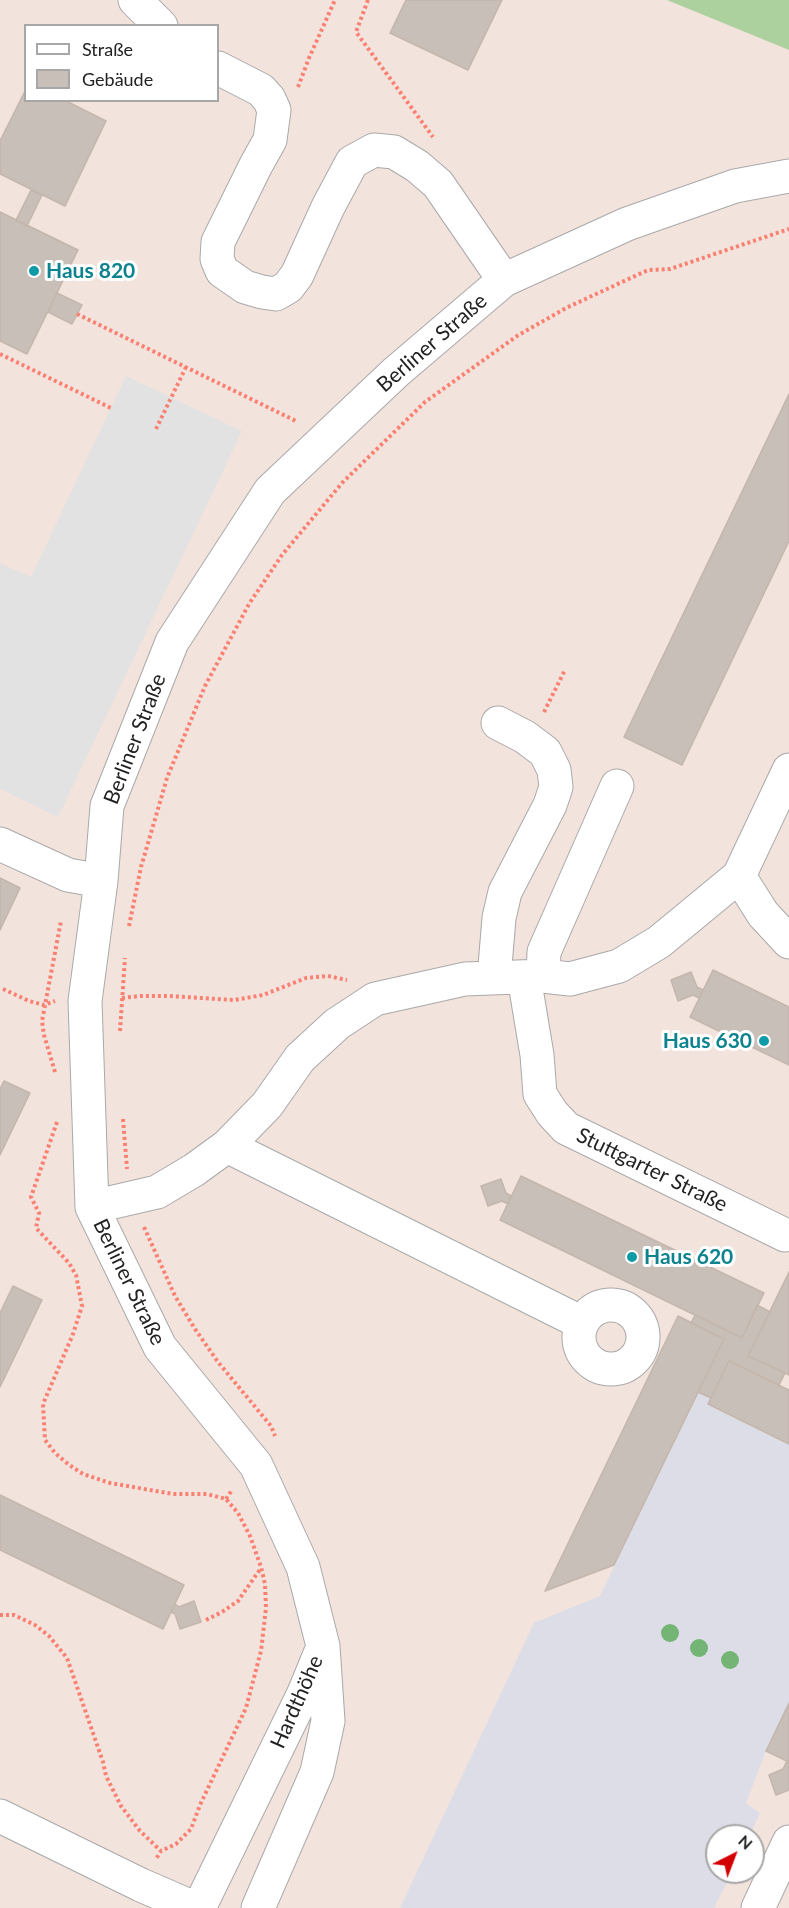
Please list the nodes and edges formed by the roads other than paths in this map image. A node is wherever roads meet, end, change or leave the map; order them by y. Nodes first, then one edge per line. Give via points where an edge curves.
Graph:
1 (135, 0) edge
2 (159, 24) edge
3 (219, 69) edge
4 (789, 176) edge
5 (504, 280) junction
6 (498, 723) dead end
7 (789, 770) edge
8 (617, 786) dead end
9 (0, 844) edge
10 (739, 876) junction
11 (102, 881) junction
12 (789, 942) edge
13 (520, 977) junction
14 (227, 1146) junction
15 (92, 1207) junction
16 (785, 1235) dead end
17 (582, 1323) dead end
18 (322, 1646) junction
19 (0, 1816) edge
20 (789, 1842) edge
21 (194, 1908) edge
22 (199, 1908) edge
23 (258, 1908) edge
24 (758, 1908) edge

1 - 2 lane
3 - 5 lane via 261,90 274,110 270,140 218,242 217,259 222,271 245,287 262,292 276,294 288,287 352,162 374,150 394,152 438,184
4 - 5 lane, Berliner Straße via 735,186 627,224
5 - 11 lane, Berliner Straße via 396,372 270,491 172,642 107,806
6 - 13 lane, Stuttgarter Straße via 544,752 554,770 556,787 505,892 499,918
7 - 10 lane
8 - 13 lane via 544,952
9 - 11 lane via 68,875
10 - 12 lane via 763,914
10 - 13 lane via 659,942 619,966 570,979
11 - 15 lane, Berliner Straße via 85,1001
13 - 14 lane via 465,979 375,999 337,1024 300,1058 267,1105
13 - 16 lane, Stuttgarter Straße via 537,1055 540,1094 566,1128
14 - 15 lane via 157,1192
14 - 17 lane
15 - 18 lane, Berliner Straße via 159,1347 256,1465 303,1567
18 - 22 lane, Hardthöhe via 303,1694
18 - 23 lane, Hardthöhe via 328,1721 317,1772
19 - 21 lane
20 - 24 lane

